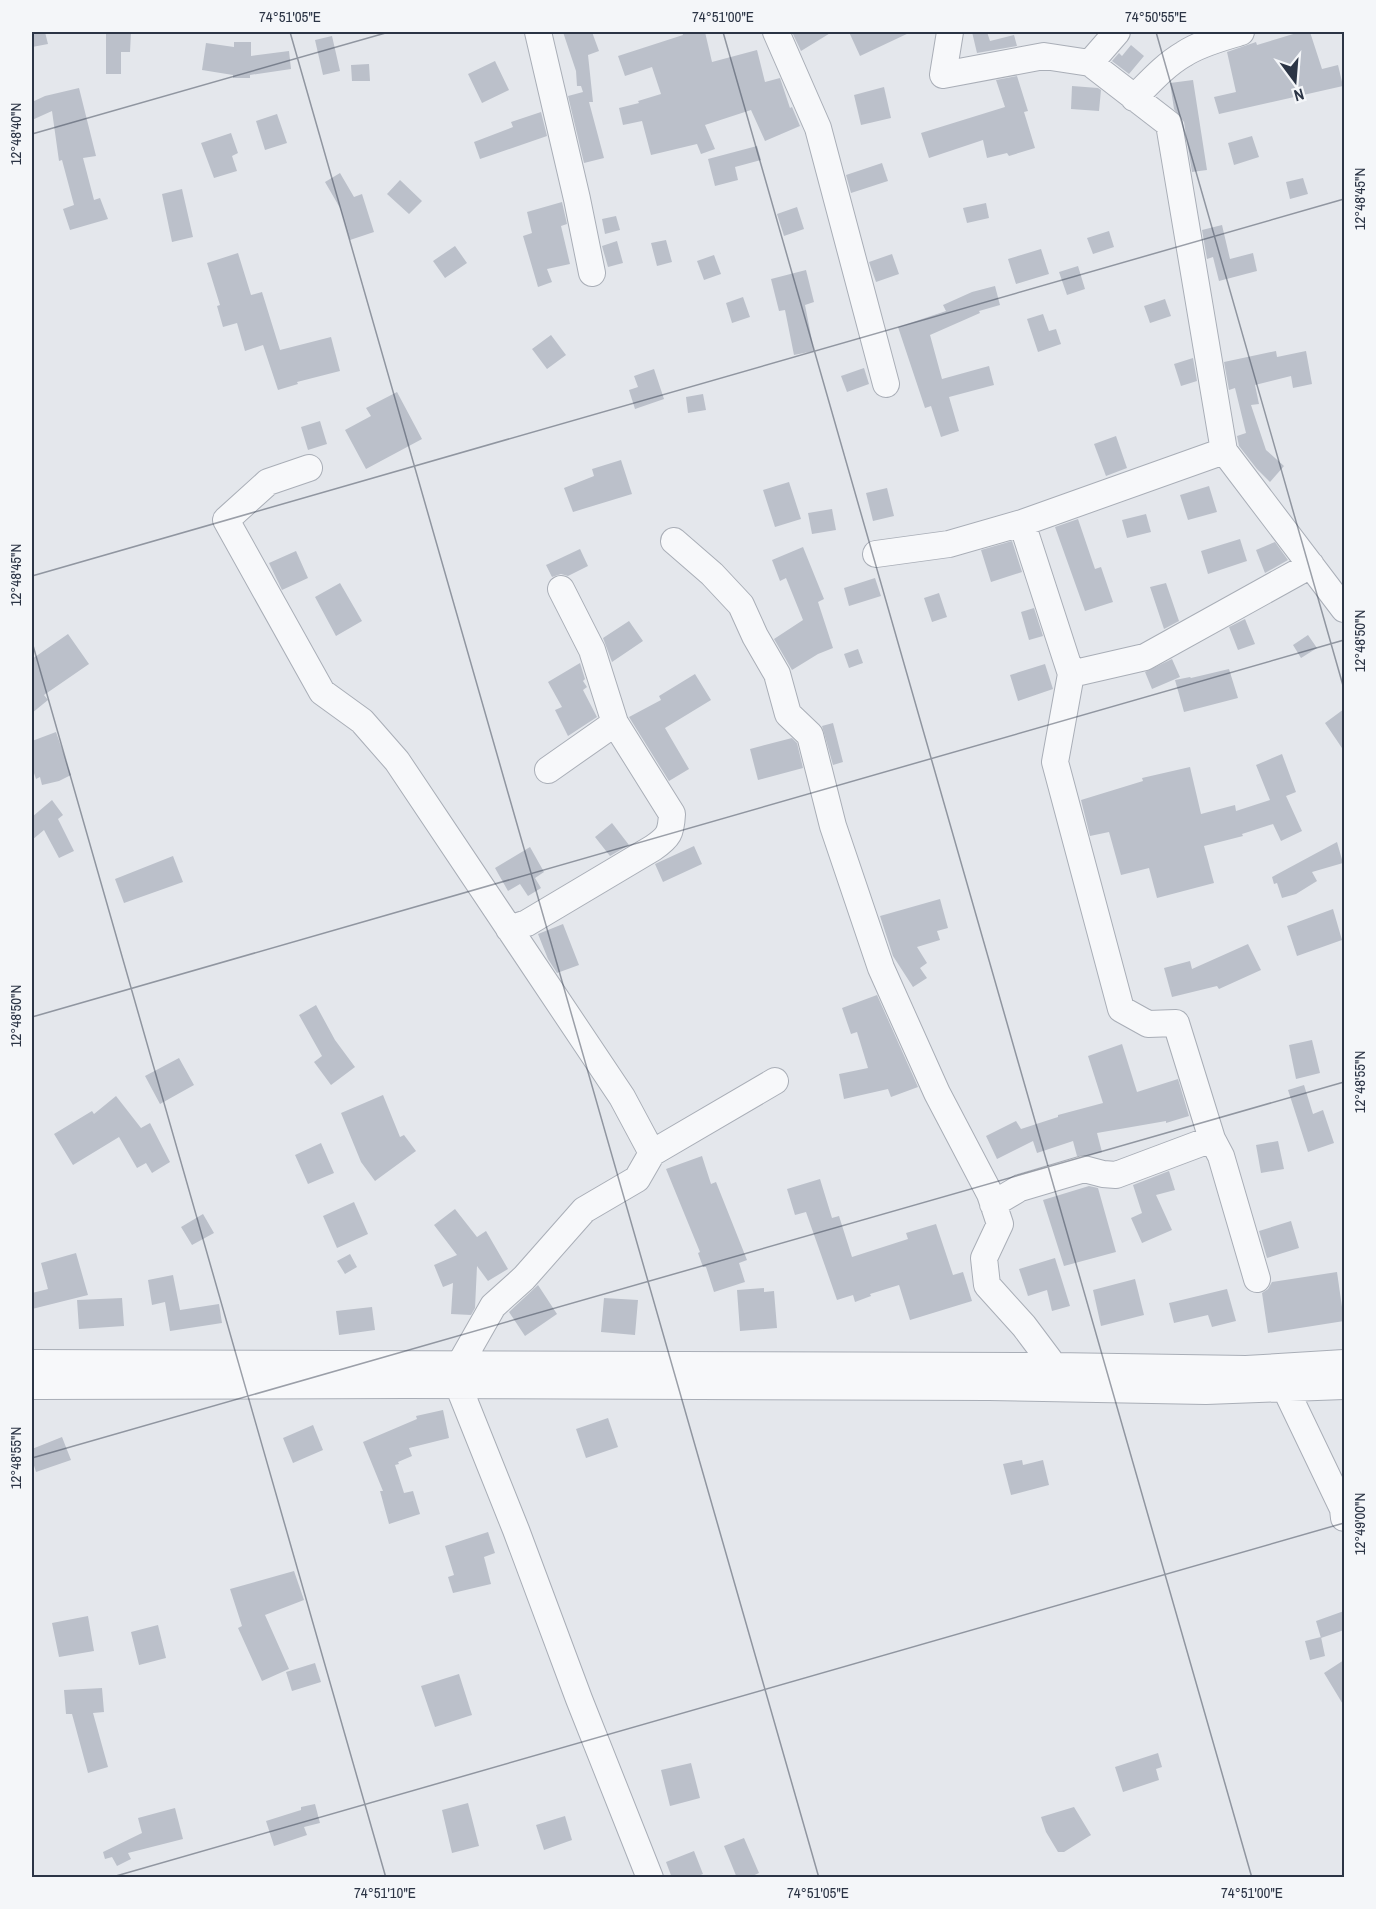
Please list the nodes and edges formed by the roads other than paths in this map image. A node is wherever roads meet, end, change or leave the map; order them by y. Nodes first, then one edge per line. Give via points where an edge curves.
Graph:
1 (538, 32) edge
2 (776, 32) edge
3 (950, 32) edge
4 (1117, 32) edge
5 (1241, 32) edge
6 (1090, 63) junction
7 (1134, 98) junction
8 (592, 273) dead end
9 (886, 384) dead end
10 (1224, 451) junction
11 (309, 468) dead end
12 (1022, 523) junction
13 (674, 541) dead end
14 (876, 554) dead end
15 (1311, 565) junction
16 (561, 589) dead end
17 (1344, 609) edge
18 (1071, 674) junction
19 (615, 723) junction
20 (548, 770) dead end
21 (509, 929) junction
22 (776, 1081) dead end
23 (1212, 1139) junction
24 (652, 1153) junction
25 (993, 1204) junction
26 (1257, 1279) dead end
27 (32, 1363) edge
28 (1344, 1363) edge
29 (1054, 1366) junction
30 (459, 1374) junction
31 (1275, 1381) junction
32 (32, 1386) edge
33 (1344, 1386) edge
34 (1344, 1518) edge
35 (643, 1876) edge

1 - 8 street
2 - 9 street via 818,128
3 - 6 street via 943,75 1044,56
4 - 6 street
5 - 7 street via 1185,53
6 - 7 street
7 - 10 street via 1169,124
10 - 12 street
10 - 15 street
11 - 21 street via 268,482 226,520 322,692 362,721 397,761
12 - 14 street via 949,544
12 - 18 street
13 - 25 street via 741,605 777,674 788,714 810,735 833,826 881,968 937,1093
15 - 17 street
15 - 18 street via 1146,657
16 - 19 street via 592,650
18 - 23 street via 1055,762 1120,1009 1148,1024 1176,1023
19 - 20 street
19 - 21 street via 672,814 671,830 653,848 528,923
21 - 24 street via 622,1096
22 - 24 street
23 - 25 street via 1116,1175 1084,1169 1020,1188
23 - 26 street via 1221,1156
24 - 30 street via 637,1179 584,1210 494,1306
25 - 29 street via 1000,1224 984,1258 987,1286
27 - 30 street
28 - 31 street
29 - 30 street
29 - 31 street
30 - 31 street via 1206,1391
30 - 32 street
30 - 35 street
31 - 33 street
31 - 34 street via 1343,1509

